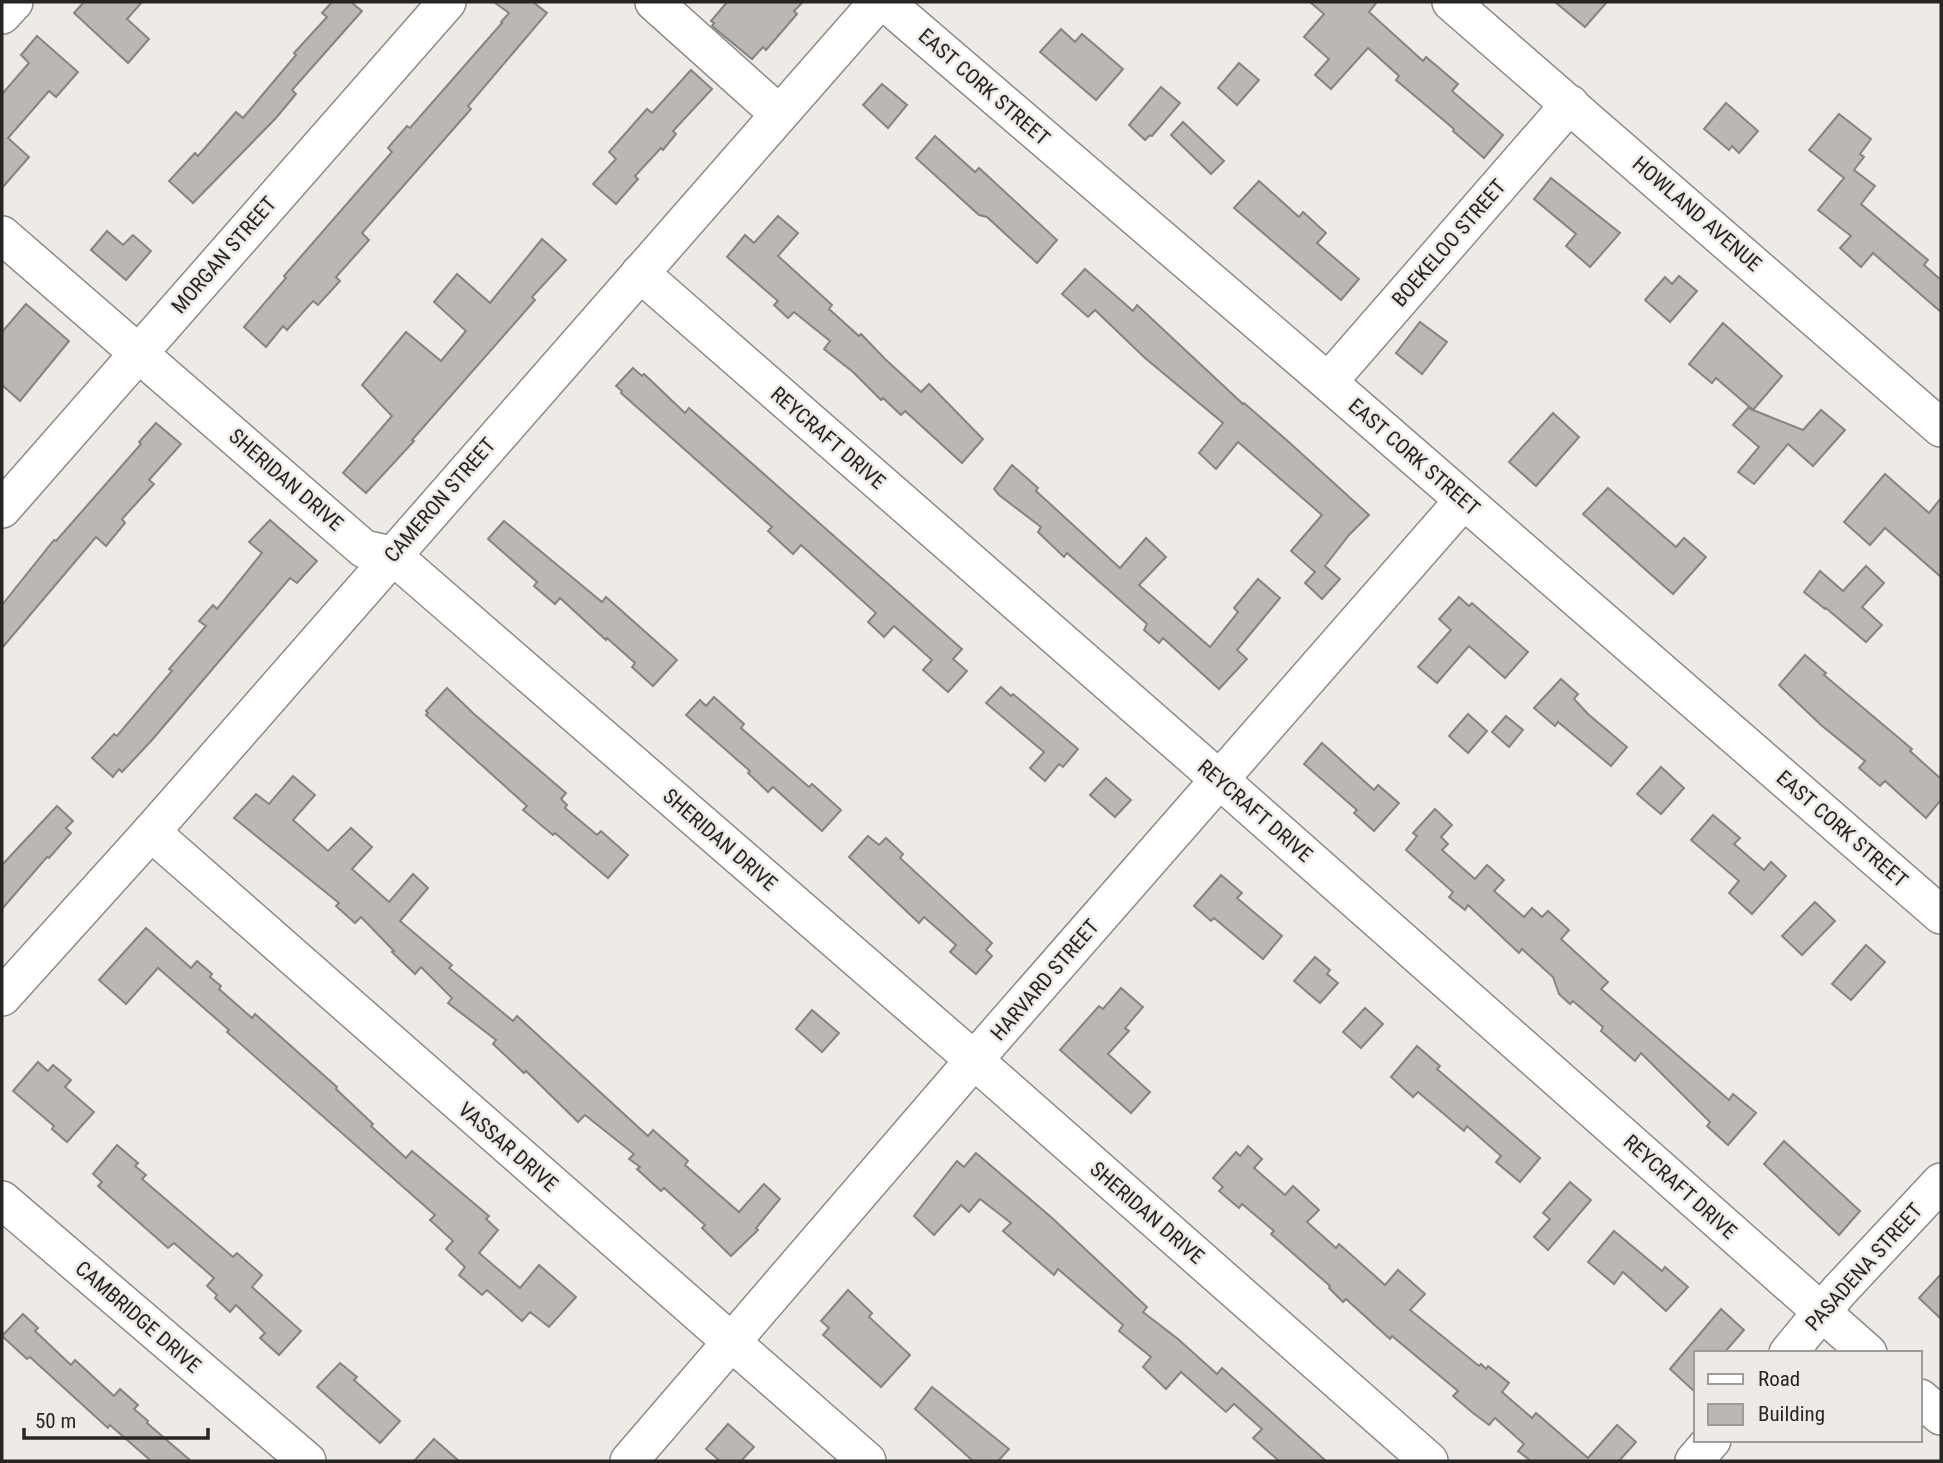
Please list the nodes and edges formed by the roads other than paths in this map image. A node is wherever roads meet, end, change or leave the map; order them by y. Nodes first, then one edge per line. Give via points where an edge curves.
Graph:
1 (14, 2) edge
2 (447, 2) edge
3 (654, 2) edge
4 (878, 2) edge
5 (884, 2) edge
6 (1451, 2) edge
7 (2, 15) edge
8 (1570, 104) junction
9 (779, 114) junction
10 (2, 234) edge
11 (640, 273) junction
12 (138, 353) junction
13 (1328, 382) junction
14 (1941, 428) edge
15 (1463, 501) junction
16 (2, 509) edge
17 (392, 555) junction
18 (1220, 780) junction
19 (151, 832) junction
20 (1941, 915) edge
21 (2, 997) edge
22 (974, 1060) junction
23 (1941, 1182) edge
24 (2, 1200) edge
25 (1822, 1313) junction
26 (730, 1342) junction
27 (1790, 1351) edge
28 (1866, 1351) edge
29 (1922, 1400) edge
30 (1941, 1416) edge
31 (1711, 1442) edge
32 (307, 1461) edge
33 (629, 1461) edge
34 (867, 1461) edge
35 (1429, 1461) edge
36 (1694, 1461) edge

1 - 7 street
2 - 12 street, MORGAN STREET
3 - 9 street
4 - 9 street, CAMERON STREET
5 - 13 street, EAST CORK STREET
6 - 8 street, HOWLAND AVENUE
8 - 13 street, BOEKELOO STREET
8 - 14 street, HOWLAND AVENUE
9 - 11 street, CAMERON STREET
10 - 12 street, SHERIDAN DRIVE
11 - 17 street, CAMERON STREET
11 - 18 street, REYCRAFT DRIVE
12 - 16 street, MORGAN STREET
12 - 17 street, SHERIDAN DRIVE via 364,549
13 - 15 street, EAST CORK STREET
15 - 18 street, HARVARD STREET
15 - 20 street, EAST CORK STREET
17 - 19 street, CAMERON STREET
17 - 22 street, SHERIDAN DRIVE
18 - 22 street, HARVARD STREET
18 - 25 street, REYCRAFT DRIVE
19 - 21 street, CAMERON STREET
19 - 26 street, VASSAR DRIVE
22 - 26 street, HARVARD STREET
22 - 35 street, SHERIDAN DRIVE
23 - 25 street, PASADENA STREET
24 - 32 street, CAMBRIDGE DRIVE
25 - 27 street, PASADENA STREET
25 - 28 street, REYCRAFT DRIVE
26 - 33 street, HARVARD STREET
26 - 34 street, VASSAR DRIVE
29 - 30 street
31 - 36 street

